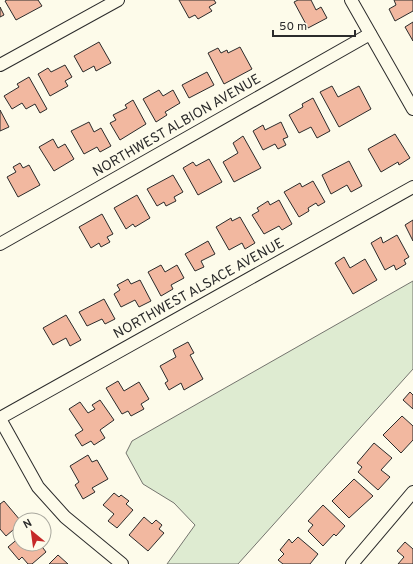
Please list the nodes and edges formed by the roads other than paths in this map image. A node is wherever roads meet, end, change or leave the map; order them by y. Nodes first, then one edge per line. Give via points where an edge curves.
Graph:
1 (118, 0) edge
2 (351, 0) edge
3 (370, 34) junction
4 (0, 65) edge
5 (413, 109) edge
6 (413, 187) edge
7 (0, 244) edge
8 (0, 418) edge
9 (413, 492) edge
10 (122, 564) edge
11 (352, 564) edge

1 - 4 street
2 - 3 street
3 - 5 street
3 - 7 street, NORTHWEST ALBION AVENUE
6 - 8 street, NORTHWEST ALSACE AVENUE
8 - 10 street via 38,487 65,516
9 - 11 street

